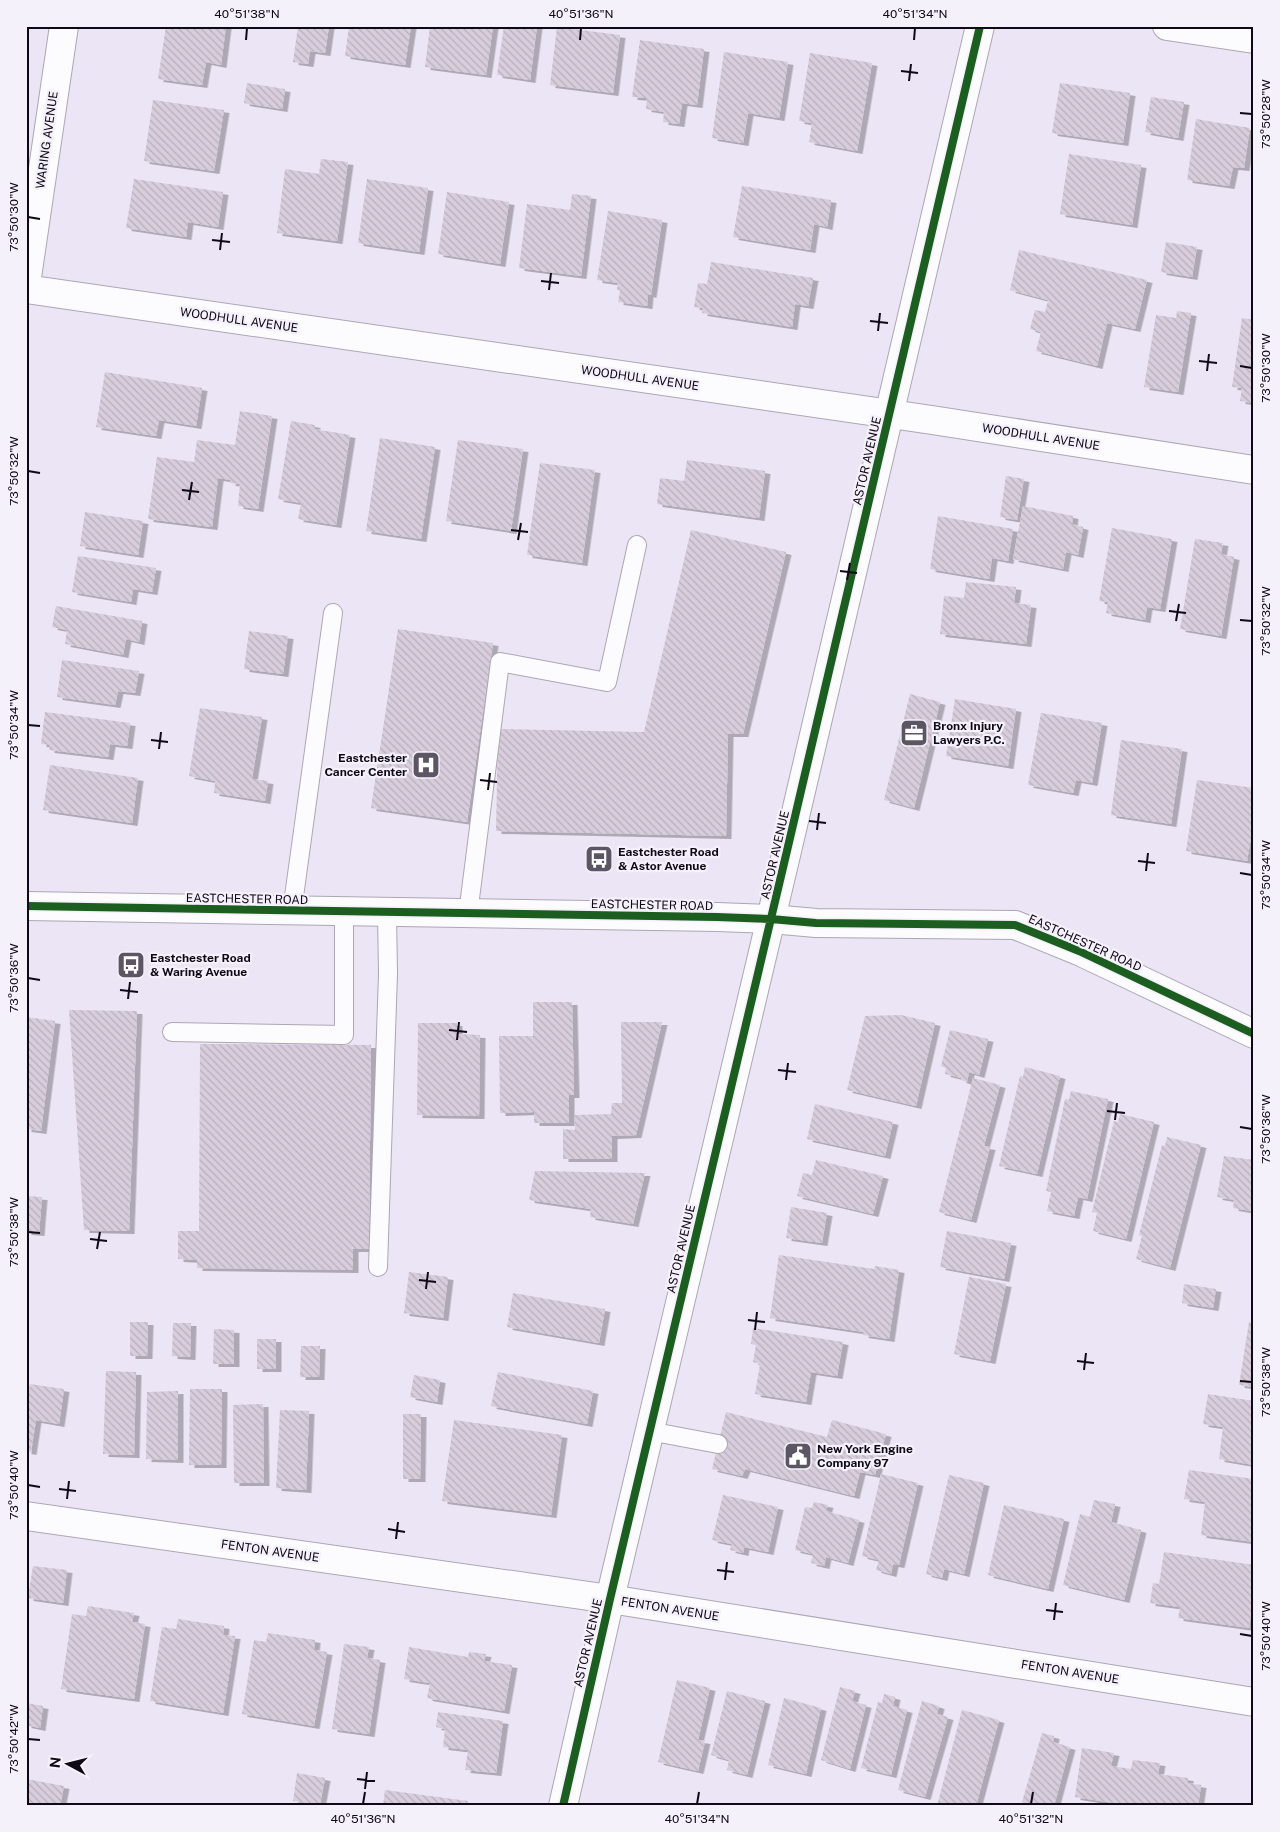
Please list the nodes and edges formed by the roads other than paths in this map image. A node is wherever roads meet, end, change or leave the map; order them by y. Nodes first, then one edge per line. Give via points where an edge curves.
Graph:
1 (64, 26) edge
2 (980, 26) edge
3 (1168, 26) edge
4 (1254, 39) edge
5 (26, 284) edge
6 (26, 289) edge
7 (890, 414) junction
8 (1254, 470) edge
9 (637, 545) dead end
10 (333, 613) dead end
11 (26, 906) edge
12 (292, 911) junction
13 (344, 911) junction
14 (387, 912) junction
15 (468, 914) junction
16 (771, 919) junction
17 (172, 1032) dead end
18 (1254, 1034) edge
19 (378, 1266) dead end
20 (650, 1431) junction
21 (718, 1444) dead end
22 (26, 1516) edge
23 (610, 1599) junction
24 (1254, 1702) edge
25 (563, 1806) edge

1 - 5 street, WARING AVENUE
2 - 7 street, ASTOR AVENUE
3 - 4 street
6 - 7 street, WOODHULL AVENUE
7 - 8 street, WOODHULL AVENUE
7 - 16 street, ASTOR AVENUE
9 - 15 lane via 607,682 500,662
10 - 12 lane
11 - 12 street, EASTCHESTER ROAD
12 - 13 street, EASTCHESTER ROAD
13 - 14 street, EASTCHESTER ROAD
13 - 17 lane via 344,1035
14 - 15 street, EASTCHESTER ROAD
14 - 19 lane via 388,974
15 - 16 street, EASTCHESTER ROAD
16 - 18 street, EASTCHESTER ROAD via 816,923 1015,925 1079,951
16 - 20 street, ASTOR AVENUE
20 - 21 lane
20 - 23 street, ASTOR AVENUE
22 - 23 street, FENTON AVENUE
23 - 24 street, FENTON AVENUE
23 - 25 street, ASTOR AVENUE

